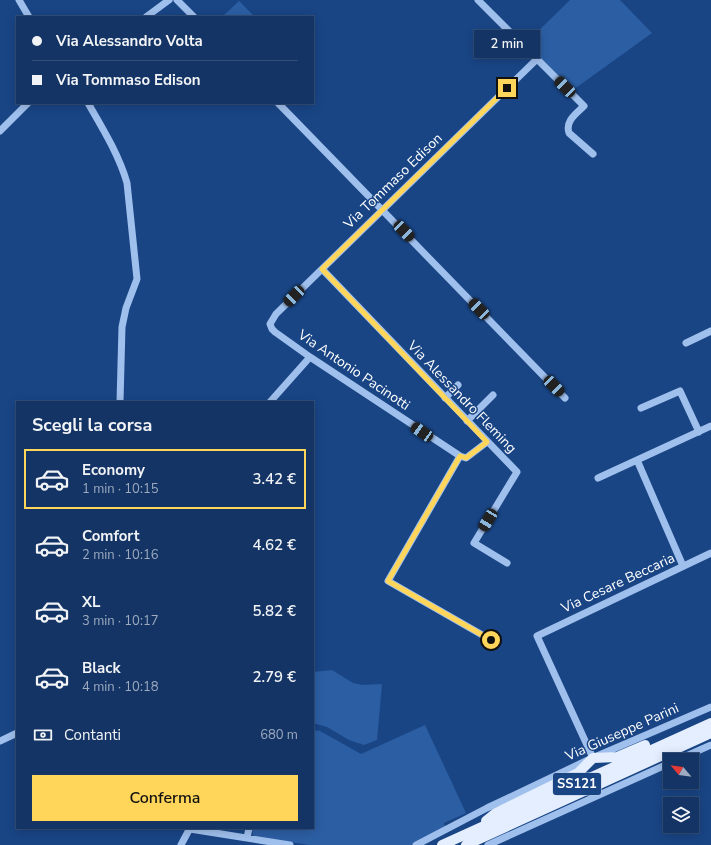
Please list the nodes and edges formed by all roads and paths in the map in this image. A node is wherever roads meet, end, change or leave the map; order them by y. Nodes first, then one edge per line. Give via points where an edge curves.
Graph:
1 (19, 0) edge
2 (169, 0) edge
3 (177, 0) edge
4 (478, 0) edge
5 (28, 16) edge
6 (147, 16) edge
7 (193, 16) edge
8 (536, 59) junction
9 (27, 104) edge
10 (89, 104) edge
11 (279, 104) edge
12 (0, 130) edge
13 (593, 154) dead end
14 (382, 209) junction
15 (322, 269) junction
16 (270, 324) joint
17 (711, 331) edge
18 (686, 343) dead end
19 (310, 357) junction
20 (458, 385) dead end
21 (493, 395) dead end
22 (445, 398) junction
23 (565, 398) dead end
24 (120, 401) edge
25 (271, 401) edge
26 (641, 408) dead end
27 (467, 421) junction
28 (711, 426) edge
29 (699, 432) junction
30 (487, 442) junction
31 (460, 456) junction
32 (637, 460) junction
33 (598, 478) dead end
34 (711, 553) edge
35 (507, 563) dead end
36 (683, 566) junction
37 (491, 640) dead end
38 (711, 708) edge
39 (711, 722) edge
40 (16, 733) edge
41 (711, 733) edge
42 (684, 735) junction
43 (0, 741) edge
44 (711, 745) edge
45 (693, 753) edge
46 (593, 758) junction
47 (663, 766) edge
48 (189, 829) edge
49 (196, 829) edge
50 (249, 829) edge
51 (477, 829) junction
52 (248, 838) junction
53 (180, 845) edge
54 (290, 845) edge
55 (416, 845) edge
56 (442, 845) edge
57 (466, 845) edge
58 (488, 845) edge

1 - 5 street
2 - 6 street
3 - 7 street
4 - 8 street
8 - 13 street via 584,106 569,120 568,129 569,133
8 - 14 street, Via Tommaso Edison
9 - 12 street
10 - 24 street via 124,171 127,183 137,279 122,327
11 - 14 street
14 - 15 street, Via Tommaso Edison
14 - 23 street
15 - 16 street, Via Tommaso Edison via 276,314
15 - 22 street, Via Alessandro Fleming
16 - 19 street, Via Antonio Pacinotti via 275,332
17 - 18 street
19 - 25 street
19 - 31 street, Via Antonio Pacinotti
20 - 22 street
21 - 27 street
22 - 27 street, Via Alessandro Fleming
26 - 29 street via 680,390
27 - 30 street, Via Alessandro Fleming
28 - 29 street
29 - 32 street
30 - 31 street via 466,458
30 - 35 street, Via Alessandro Fleming via 517,472 474,543
31 - 37 street via 388,581
32 - 33 street
32 - 36 street
34 - 36 street, Via Cesare Beccaria
36 - 46 street, Via Cesare Beccaria via 537,636
38 - 46 street, Via Giuseppe Parini
39 - 42 main road, SS121
40 - 43 street
41 - 57 main road, SS121
42 - 46 main road via 661,739 617,757
42 - 51 main road, SS121
44 - 45 street
46 - 51 main road via 578,773 496,813
46 - 55 street, Via Giuseppe Parini
47 - 58 street
48 - 53 street
49 - 52 street
50 - 52 street
51 - 56 main road, SS121
52 - 54 street

